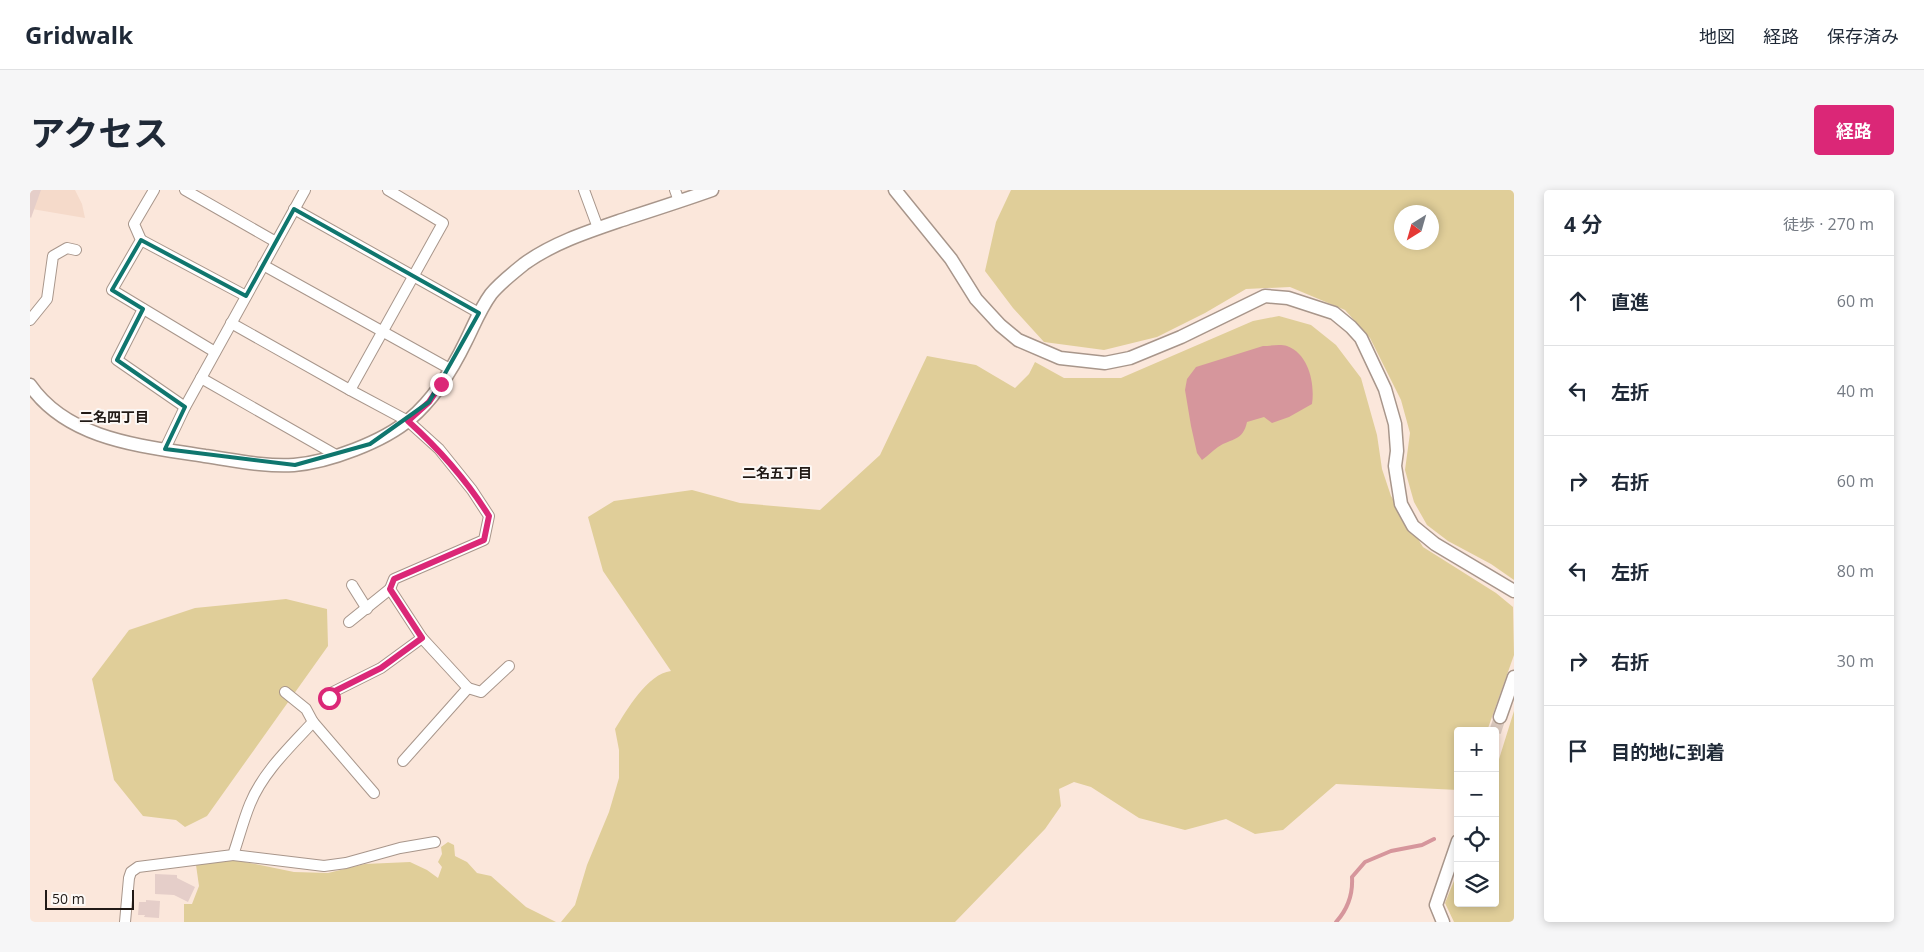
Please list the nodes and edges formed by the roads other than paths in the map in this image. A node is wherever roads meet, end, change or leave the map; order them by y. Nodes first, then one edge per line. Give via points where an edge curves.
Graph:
1 (154, 190) edge
2 (185, 190) edge
3 (305, 190) edge
4 (388, 190) edge
5 (584, 190) edge
6 (712, 190) edge
7 (895, 190) edge
8 (677, 196) edge
9 (294, 209) junction
10 (598, 228) junction
11 (140, 240) junction
12 (276, 242) junction
13 (76, 250) dead end
14 (263, 265) junction
15 (414, 275) junction
16 (246, 296) junction
17 (143, 309) junction
18 (479, 313) junction
19 (30, 320) edge
20 (231, 323) junction
21 (383, 332) junction
22 (215, 352) junction
23 (450, 369) junction
24 (201, 378) junction
25 (350, 390) junction
26 (32, 391) edge
27 (185, 407) junction
28 (408, 421) junction
29 (165, 449) junction
30 (336, 455) junction
31 (352, 585) dead end
32 (390, 589) junction
33 (1514, 591) edge
34 (367, 609) junction
35 (350, 622) dead end
36 (422, 638) junction
37 (509, 666) dead end
38 (1514, 677) edge
39 (468, 688) junction
40 (285, 692) dead end
41 (329, 698) dead end
42 (1500, 717) tunnel mouth
43 (313, 722) junction
44 (403, 761) dead end
45 (374, 793) dead end
46 (435, 842) dead end
47 (1454, 853) edge
48 (233, 856) junction
49 (125, 922) edge
50 (1443, 922) edge

1 - 11 street via 134,224
2 - 12 street
3 - 9 street
4 - 15 street via 443,223
5 - 10 street
6 - 8 street
7 - 33 street via 951,259 976,299 1000,325 1018,340 1060,358 1105,363 1130,358 1182,337 1265,296 1288,298 1334,313 1361,338 1385,388 1395,424 1395,466 1401,504 1413,526 1435,544
8 - 10 street
9 - 12 street
9 - 15 street
10 - 18 street via 526,263 492,293
11 - 16 street
11 - 17 street via 112,290
12 - 14 street
13 - 19 street via 67,248 53,256 46,299
14 - 16 street
14 - 21 street
15 - 18 street
15 - 21 street
16 - 20 street
17 - 22 street
17 - 27 street via 117,360
18 - 23 street
20 - 22 street
20 - 25 street
21 - 23 street
21 - 25 street
22 - 24 street
23 - 28 street via 429,402
24 - 27 street
24 - 30 street
25 - 28 street
26 - 29 street via 56,412 92,432 126,444
27 - 29 street
28 - 30 street via 370,444
28 - 32 street via 439,449 489,516 484,540 394,579
29 - 30 street via 295,465
31 - 34 street
32 - 34 street
32 - 36 street
34 - 35 street
36 - 39 street
36 - 41 street via 381,668 331,693
37 - 39 street via 481,692
38 - 42 street
39 - 44 street
40 - 43 street via 306,709
43 - 45 street
43 - 48 street via 277,760 258,788
46 - 48 street via 324,866
47 - 50 street via 1436,905
48 - 49 street via 138,867 129,878

